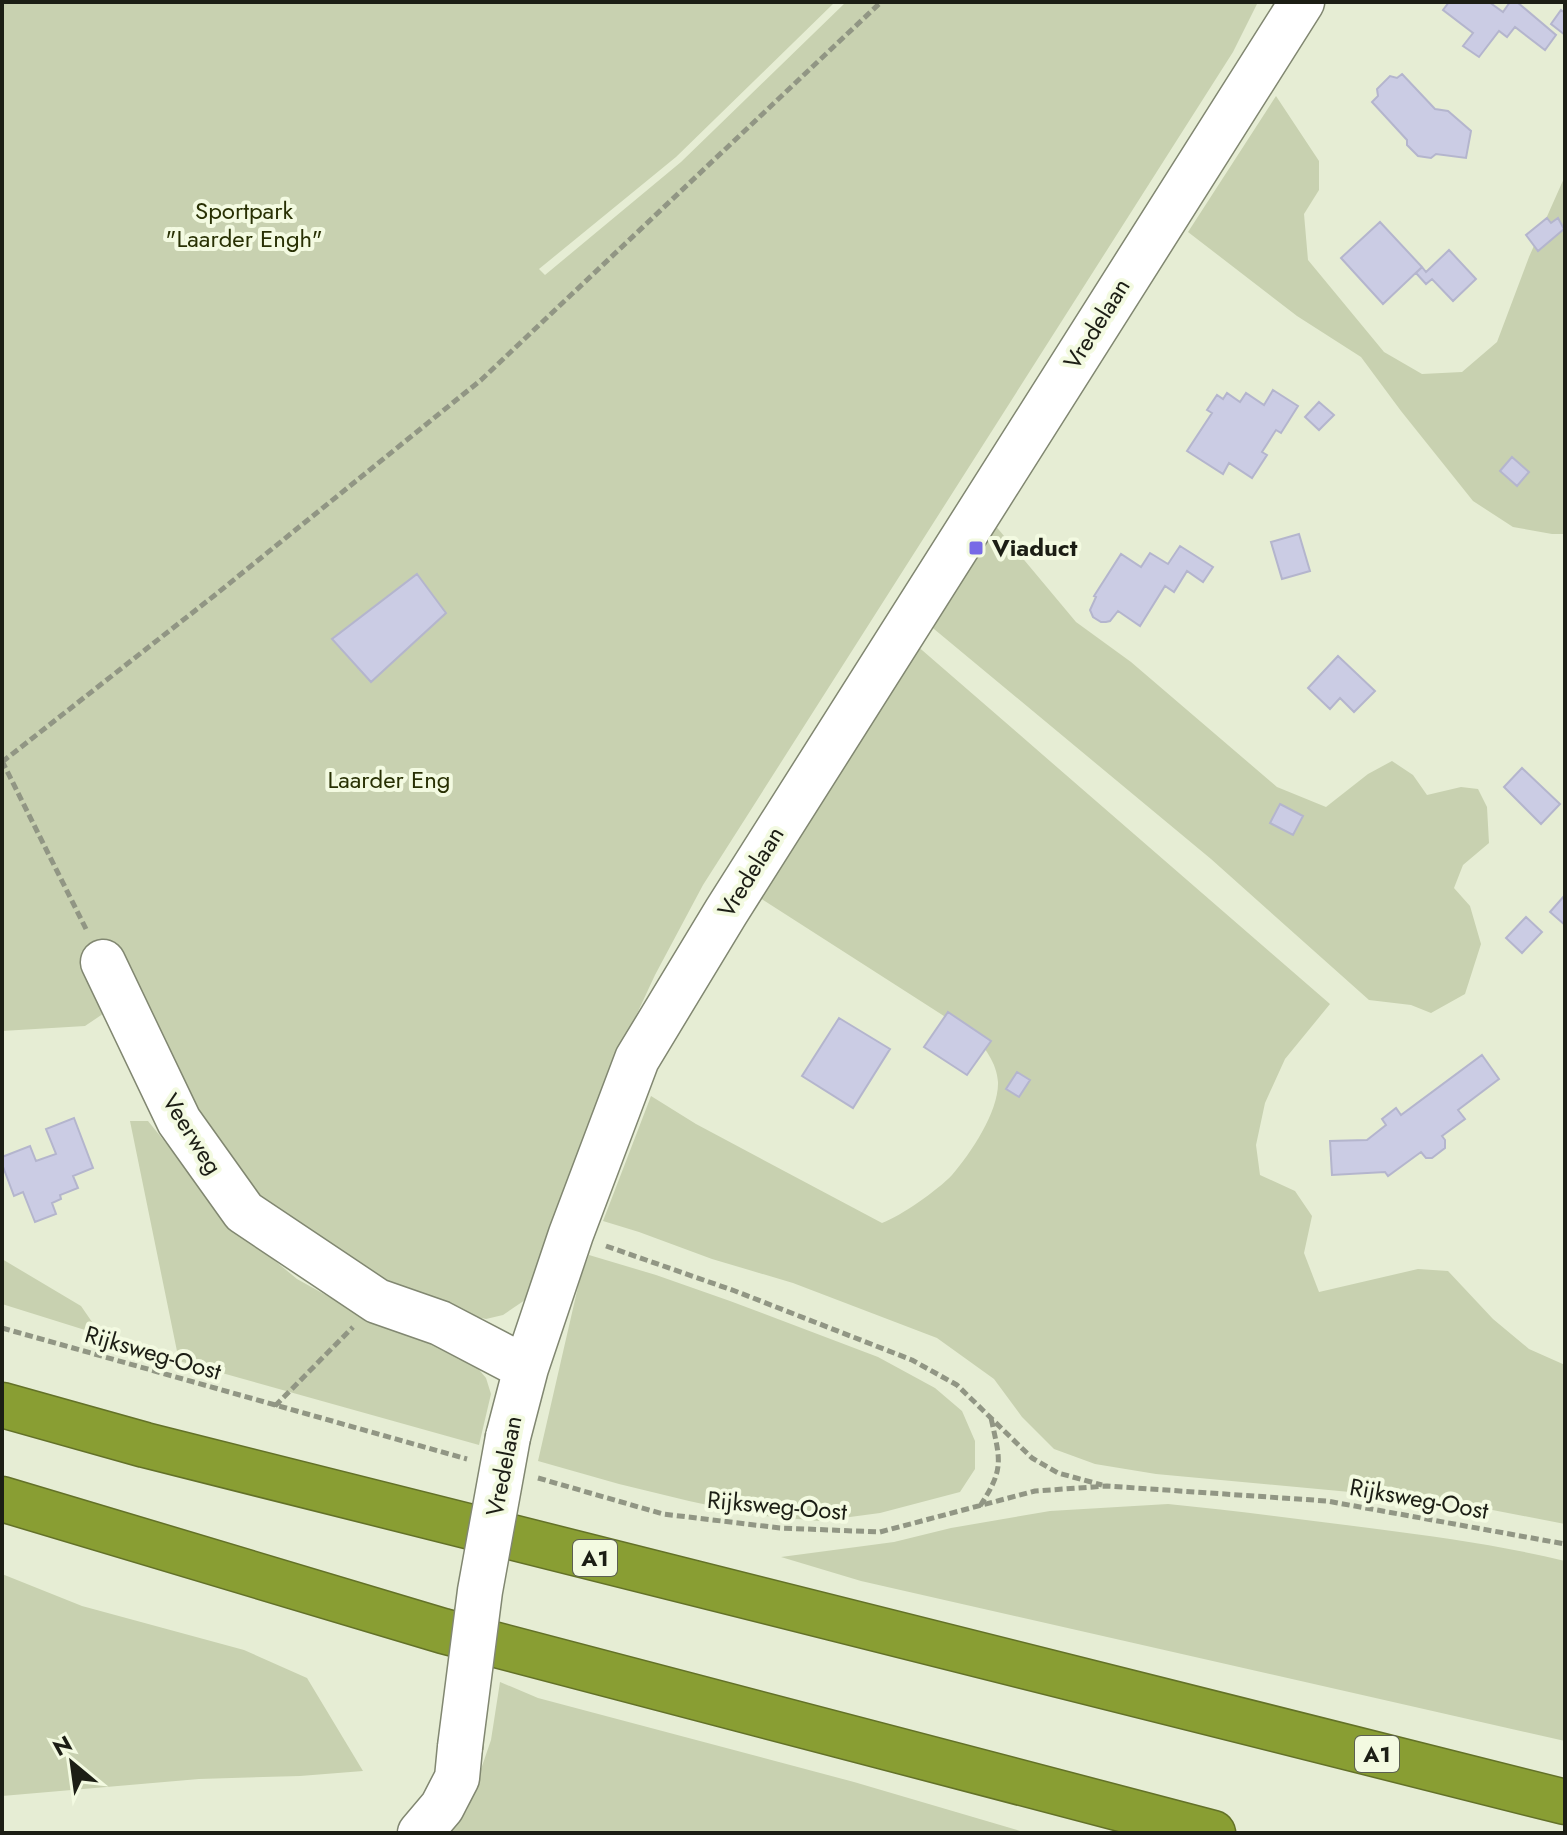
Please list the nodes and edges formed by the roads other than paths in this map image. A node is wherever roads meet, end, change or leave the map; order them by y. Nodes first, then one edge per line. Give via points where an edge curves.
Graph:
1 (1302, 2) edge
2 (103, 962) road end
3 (526, 1368) junction
4 (2, 1405) edge
5 (2, 1499) edge
6 (1565, 1802) edge
7 (420, 1833) edge
8 (1213, 1833) edge

1 - 3 street, Vredelaan via 637,1059
2 - 3 street, Veerweg via 179,1121 244,1212 377,1301 440,1323
3 - 7 street, Vredelaan, bridge via 493,1450 457,1778
4 - 6 highway, A1
5 - 8 highway via 443,1631

